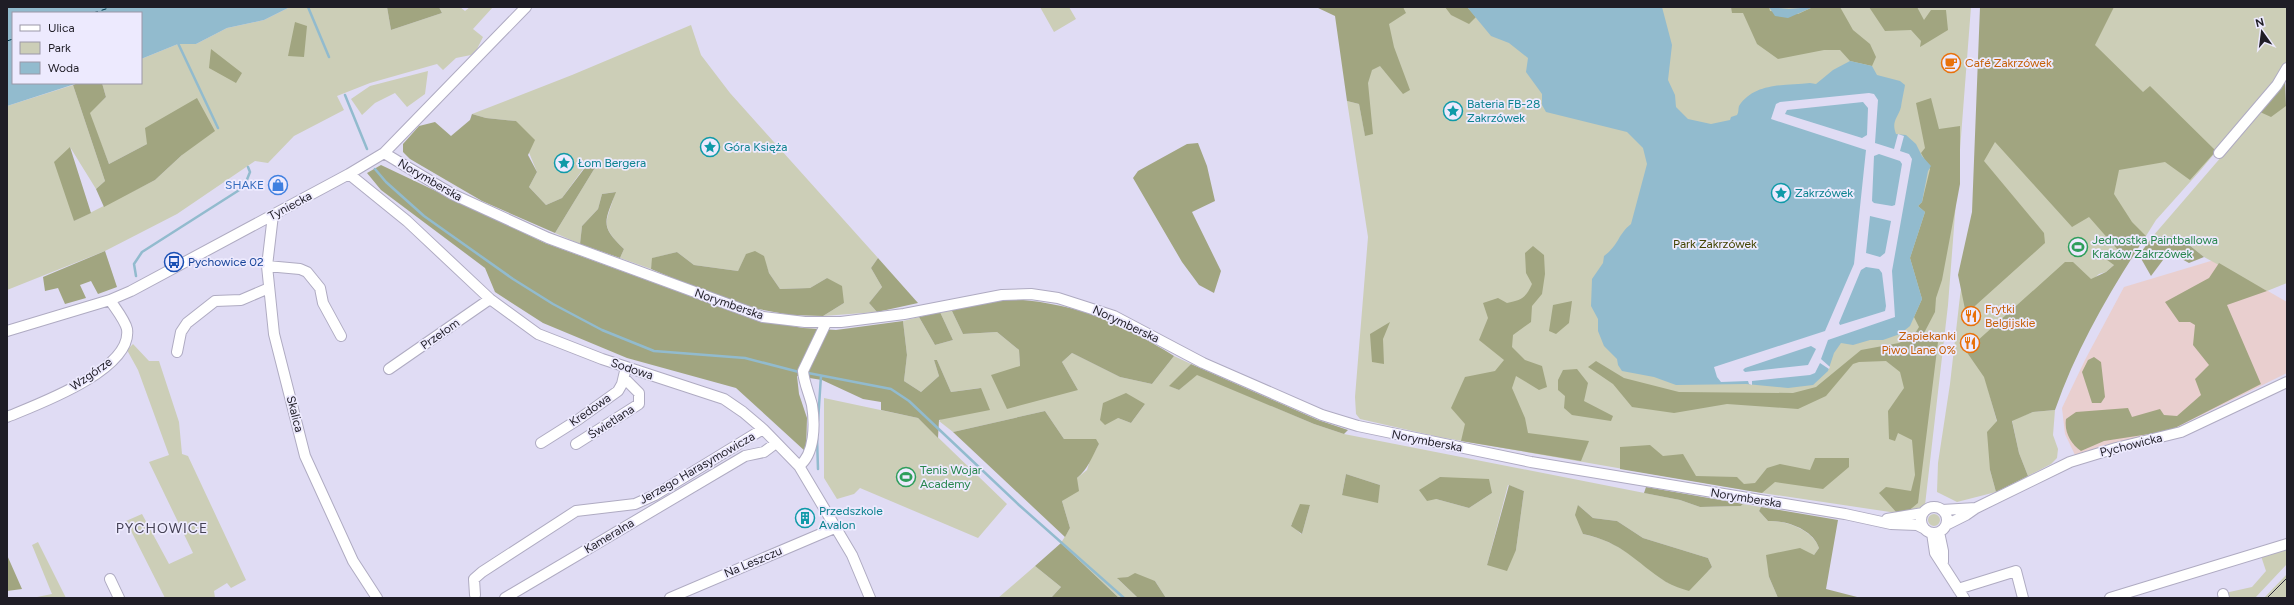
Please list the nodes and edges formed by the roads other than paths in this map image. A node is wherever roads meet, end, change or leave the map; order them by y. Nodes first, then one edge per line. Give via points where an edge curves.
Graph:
1 (526, 7) edge
2 (2287, 68) edge
3 (384, 153) junction
4 (2219, 153) dead end
5 (349, 174) junction
6 (273, 215) junction
7 (267, 266) junction
8 (269, 288) junction
9 (490, 299) junction
10 (110, 300) junction
11 (826, 323) junction
12 (7, 331) edge
13 (341, 336) dead end
14 (177, 352) dead end
15 (626, 367) junction
16 (389, 369) dead end
17 (624, 378) junction
18 (2287, 382) edge
19 (7, 418) edge
20 (763, 429) junction
21 (541, 443) dead end
22 (776, 443) junction
23 (576, 444) dead end
24 (799, 466) junction
25 (1976, 508) junction
26 (1942, 510) junction
27 (1923, 513) junction
28 (1881, 520) junction
29 (837, 527) junction
30 (1935, 529) junction
31 (2287, 544) edge
32 (110, 579) dead end
33 (1958, 589) junction
34 (475, 595) dead end
35 (119, 598) edge
36 (377, 598) edge
37 (505, 598) edge
38 (670, 598) edge
39 (870, 598) edge
40 (1964, 598) edge
41 (2023, 598) edge
42 (2110, 598) edge

1 - 3 street, Tyniecka
2 - 4 street via 2277,84
3 - 5 street, Tyniecka
3 - 11 street, Norymberska via 452,194 548,238 762,317
5 - 6 street, Tyniecka
5 - 9 street, Sodowa via 407,221
6 - 7 street, Skalica
6 - 10 street, Tyniecka via 151,281
7 - 8 street, Skalica
7 - 13 street via 307,272 320,288 323,303
8 - 14 street via 241,300 215,301 187,323 181,332
8 - 36 street, Skalica via 274,334 305,456 353,561
9 - 15 street, Sodowa via 538,334
9 - 16 street, Przełom
10 - 12 street, Tyniecka
10 - 19 street, Wzgórze via 127,328 126,340 120,352 81,384
11 - 24 street via 803,371 812,406 812,446 809,457
11 - 28 street, Norymberska via 888,317 1002,295 1031,294 1058,298 1114,316 1203,363 1322,415 1358,426 1531,462
15 - 17 street, Kredowa
15 - 20 street, Sodowa via 724,399
17 - 21 street, Kredowa via 618,391
17 - 23 street, Świetlana via 639,393 639,404
18 - 25 street, Pychowicka via 2181,432 2070,462
20 - 22 street, Sodowa
20 - 34 street, Jerzego Harasymowicza via 635,504 576,511 482,572 474,579
22 - 24 street, Sodowa
22 - 37 street, Kameralna via 764,452 745,456
24 - 29 street, Sodowa
25 - 26 street, Pychowicka
25 - 30 street, Pychowicka
26 - 27 street via 1932,508
26 - 30 street via 1946,517
27 - 28 street, Norymberska
27 - 30 street via 1921,520
28 - 30 street, Norymberska via 1891,524
29 - 38 street, Na Leszczu
29 - 39 street, Sodowa
30 - 33 street via 1935,553
31 - 42 street
32 - 35 street
33 - 40 street
33 - 41 street via 2016,571

